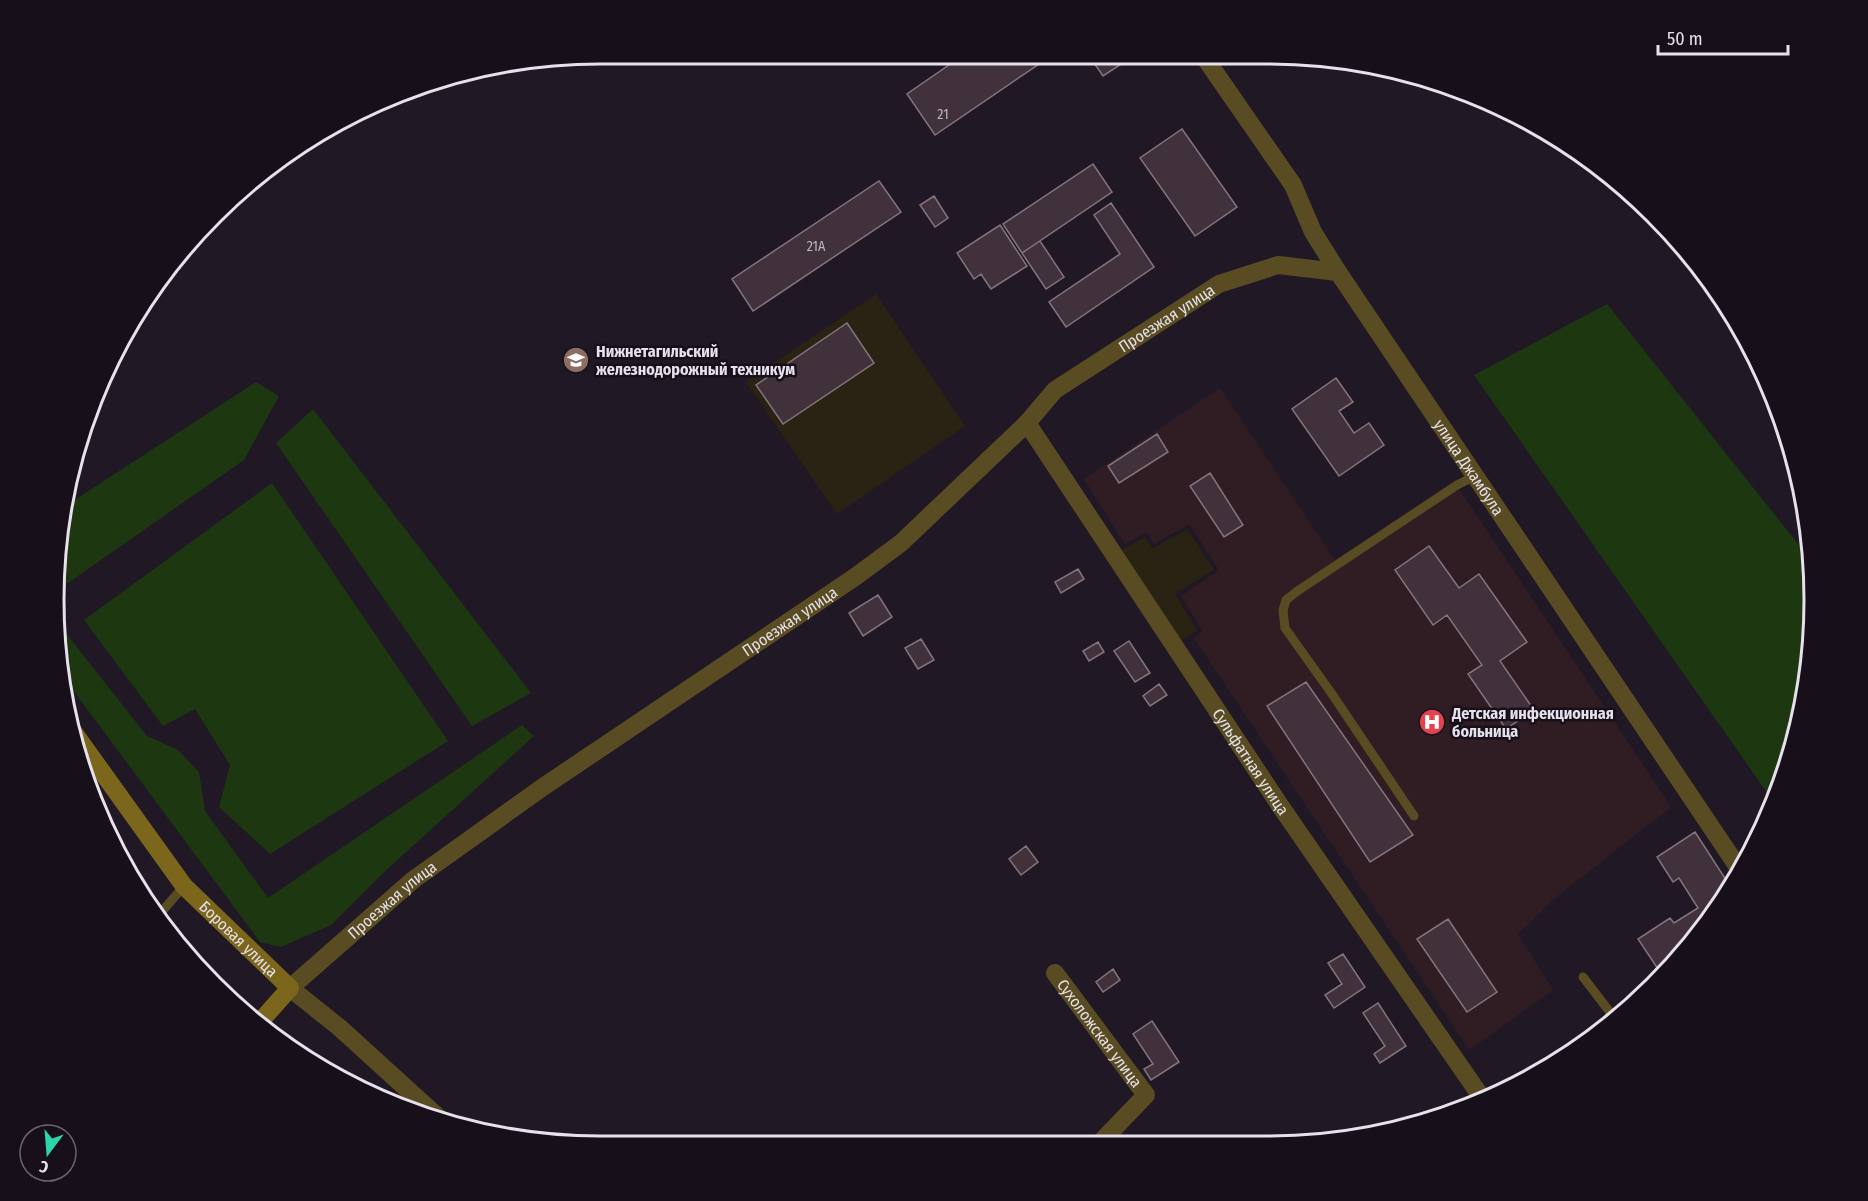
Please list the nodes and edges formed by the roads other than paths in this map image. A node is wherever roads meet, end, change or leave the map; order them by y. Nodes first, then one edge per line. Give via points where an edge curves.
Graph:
1 (1209, 64) edge
2 (1338, 272) junction
3 (1027, 423) junction
4 (1475, 476) junction
5 (86, 750) edge
6 (1414, 816) dead end
7 (1735, 862) edge
8 (184, 886) junction
9 (163, 910) edge
10 (1054, 973) dead end
11 (1583, 977) dead end
12 (290, 988) junction
13 (1610, 1012) edge
14 (264, 1017) edge
15 (1479, 1093) edge
16 (428, 1108) edge
17 (1107, 1136) edge

1 - 2 street, улица Джамбула via 1293,185 1313,231
2 - 3 street, Проезжая улица via 1278,265 1219,284 1055,390
2 - 4 street, улица Джамбула
3 - 12 street, Проезжая улица via 901,543 413,880
3 - 15 street, Сульфатная улица via 1273,794
4 - 6 lane via 1296,592 1282,610 1285,628
4 - 7 street, улица Джамбула
5 - 8 street, Боровая улица
8 - 9 lane
8 - 12 street, Боровая улица
10 - 17 street, Сухоложская улица via 1146,1095
11 - 13 lane
12 - 14 street, Проезжая улица
12 - 16 street, Боровая улица

